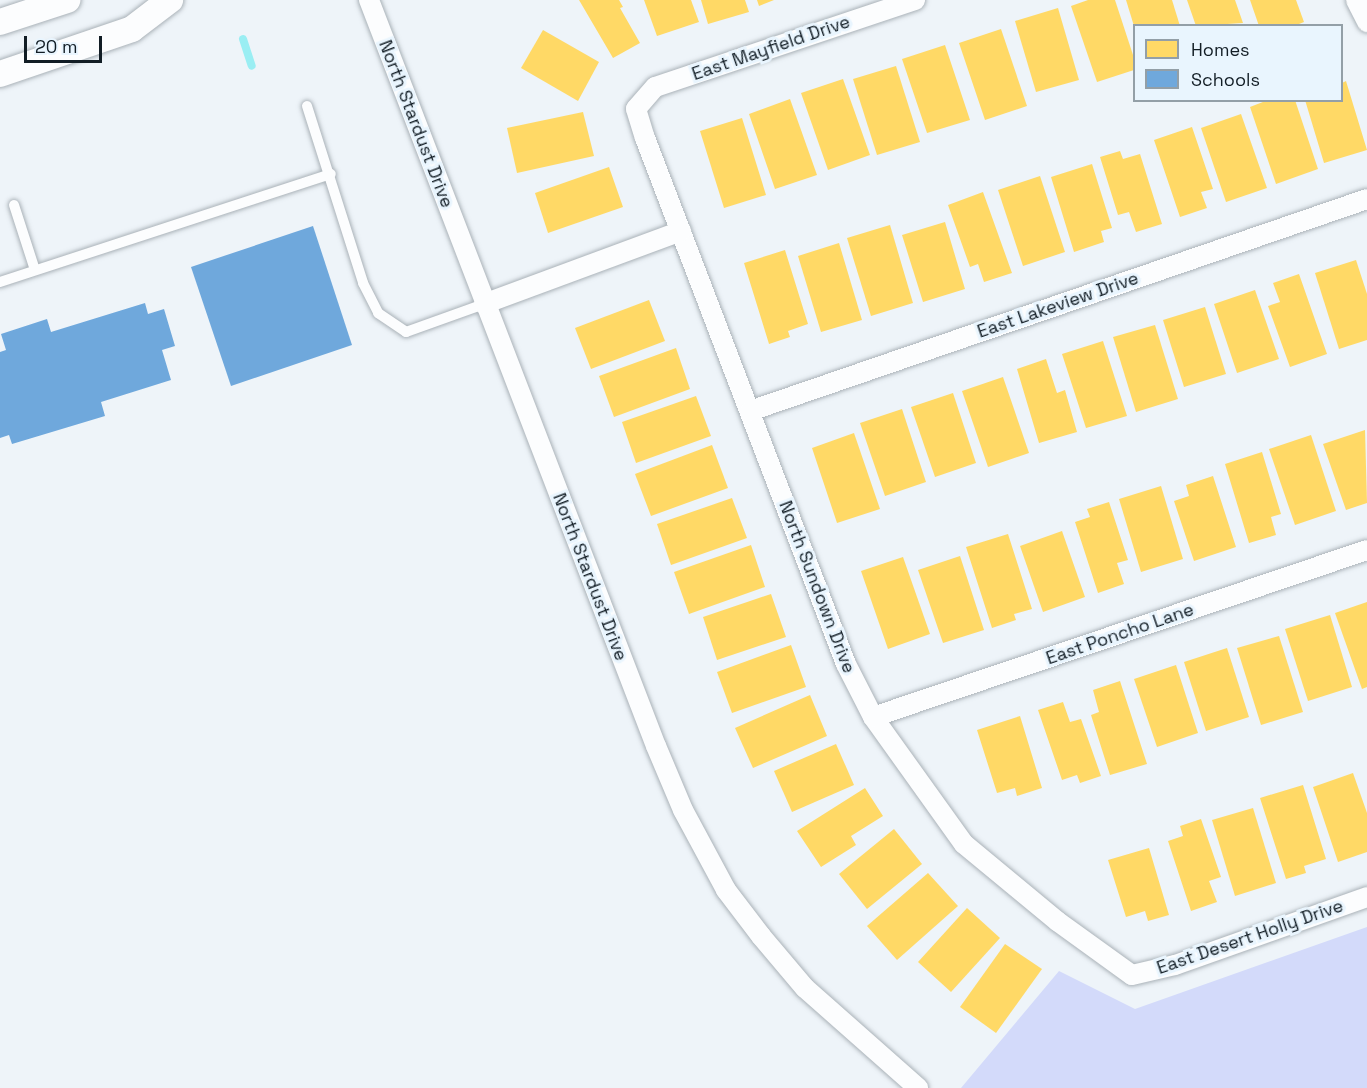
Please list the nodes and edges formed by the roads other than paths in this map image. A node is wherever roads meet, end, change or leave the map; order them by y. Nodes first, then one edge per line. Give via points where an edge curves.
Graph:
1 (67, 0) edge
2 (170, 0) edge
3 (369, 0) edge
4 (915, 0) edge
5 (1356, 0) edge
6 (0, 22) edge
7 (1367, 22) edge
8 (0, 74) edge
9 (307, 106) dead end
10 (636, 109) joint
11 (331, 174) junction
12 (1367, 199) edge
13 (14, 205) dead end
14 (681, 231) junction
15 (35, 270) junction
16 (0, 282) edge
17 (484, 304) junction
18 (750, 411) junction
19 (1367, 550) edge
20 (873, 717) junction
21 (1367, 897) edge
22 (1132, 975) joint
23 (918, 1088) edge

1 - 6 street
2 - 8 street via 132,28
3 - 17 street, North Stardust Drive
4 - 10 street, East Mayfield Drive via 655,87
5 - 7 street
9 - 11 lane
10 - 14 street, North Sundown Drive
11 - 15 lane
11 - 17 lane via 363,283 378,313 406,332
12 - 18 street, East Lakeview Drive
13 - 15 lane
14 - 17 street
14 - 18 street, North Sundown Drive
15 - 16 lane
17 - 23 street, North Stardust Drive via 656,746 683,810 726,890 805,988
18 - 20 street, North Sundown Drive via 846,664
19 - 20 street, East Poncho Lane
20 - 22 street, North Sundown Drive via 964,844 1057,921
21 - 22 street, East Desert Holly Drive via 1175,965

